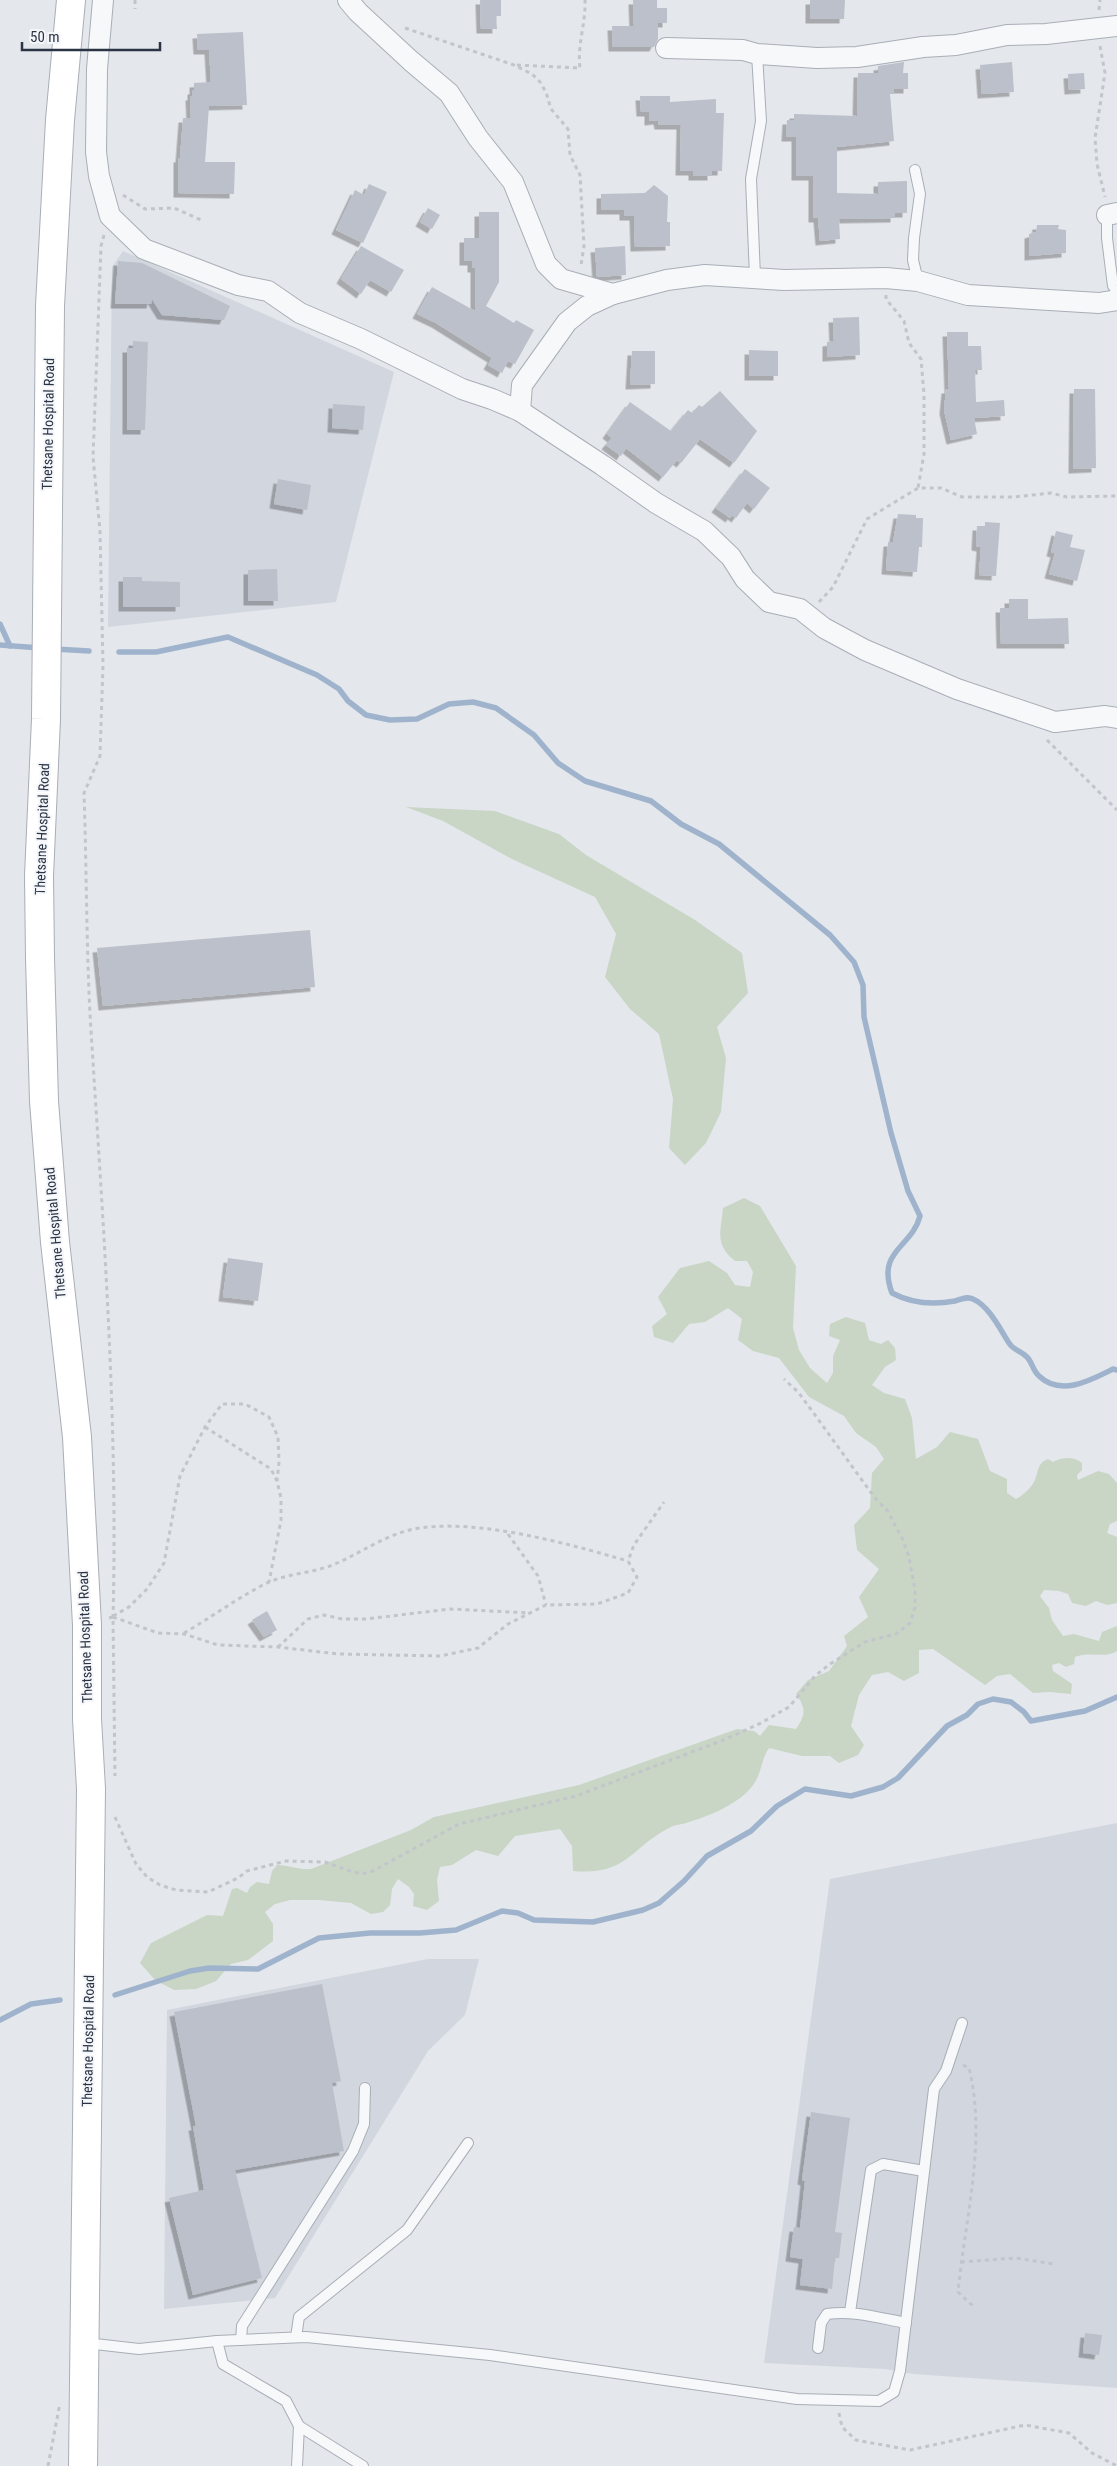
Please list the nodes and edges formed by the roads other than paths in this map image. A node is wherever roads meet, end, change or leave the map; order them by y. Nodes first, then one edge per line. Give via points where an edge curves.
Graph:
1 (71, 0) edge
2 (103, 0) edge
3 (348, 0) edge
4 (1117, 26) edge
5 (666, 48) dead end
6 (757, 54) junction
7 (915, 170) dead end
8 (1112, 214) edge
9 (755, 277) junction
10 (918, 281) junction
11 (1117, 292) edge
12 (613, 294) junction
13 (1117, 300) edge
14 (520, 412) junction
15 (1117, 718) edge
16 (962, 2023) dead end
17 (365, 2088) dead end
18 (468, 2143) dead end
19 (924, 2172) junction
20 (850, 2312) junction
21 (906, 2323) junction
22 (296, 2337) junction
23 (242, 2340) junction
24 (216, 2341) junction
25 (85, 2343) junction
26 (818, 2348) dead end
27 (299, 2426) junction
28 (299, 2465) edge
29 (83, 2466) edge
30 (363, 2466) edge

1 - 25 main road, Thetsane Hospital Road via 60,120 50,306 46,719 39,876 43,1072 55,1242 77,1437 87,1625 91,1789
2 - 14 street via 97,70 96,152 110,216 144,249 238,285 268,291 300,313 361,339 462,390
3 - 12 street via 449,93 478,138 513,182 546,264 561,279
4 - 6 street via 1007,36 857,57
5 - 6 street via 744,50
6 - 9 lane via 762,104 751,179
7 - 10 lane via 920,194 913,260
8 - 11 lane via 1107,238 1112,286
9 - 10 street
9 - 12 street via 705,275 667,280
10 - 13 street via 968,295 1099,303
12 - 14 street via 587,306 567,322 522,386
14 - 15 street via 656,503 704,531 769,602 800,609 824,628 865,650 1017,710 1055,722 1105,716
16 - 19 lane via 946,2071 934,2088
17 - 23 lane via 364,2124 353,2151 242,2326
18 - 22 lane via 407,2230 299,2317
19 - 20 lane via 883,2164 871,2170
19 - 21 lane
20 - 21 lane
20 - 26 lane via 827,2314 821,2323
21 - 22 lane via 894,2392 879,2401 797,2399 490,2355
22 - 23 lane
23 - 24 lane
24 - 25 lane via 139,2349
24 - 27 lane via 224,2364 286,2400
25 - 29 main road, Thetsane Hospital Road
27 - 28 lane
27 - 30 lane

